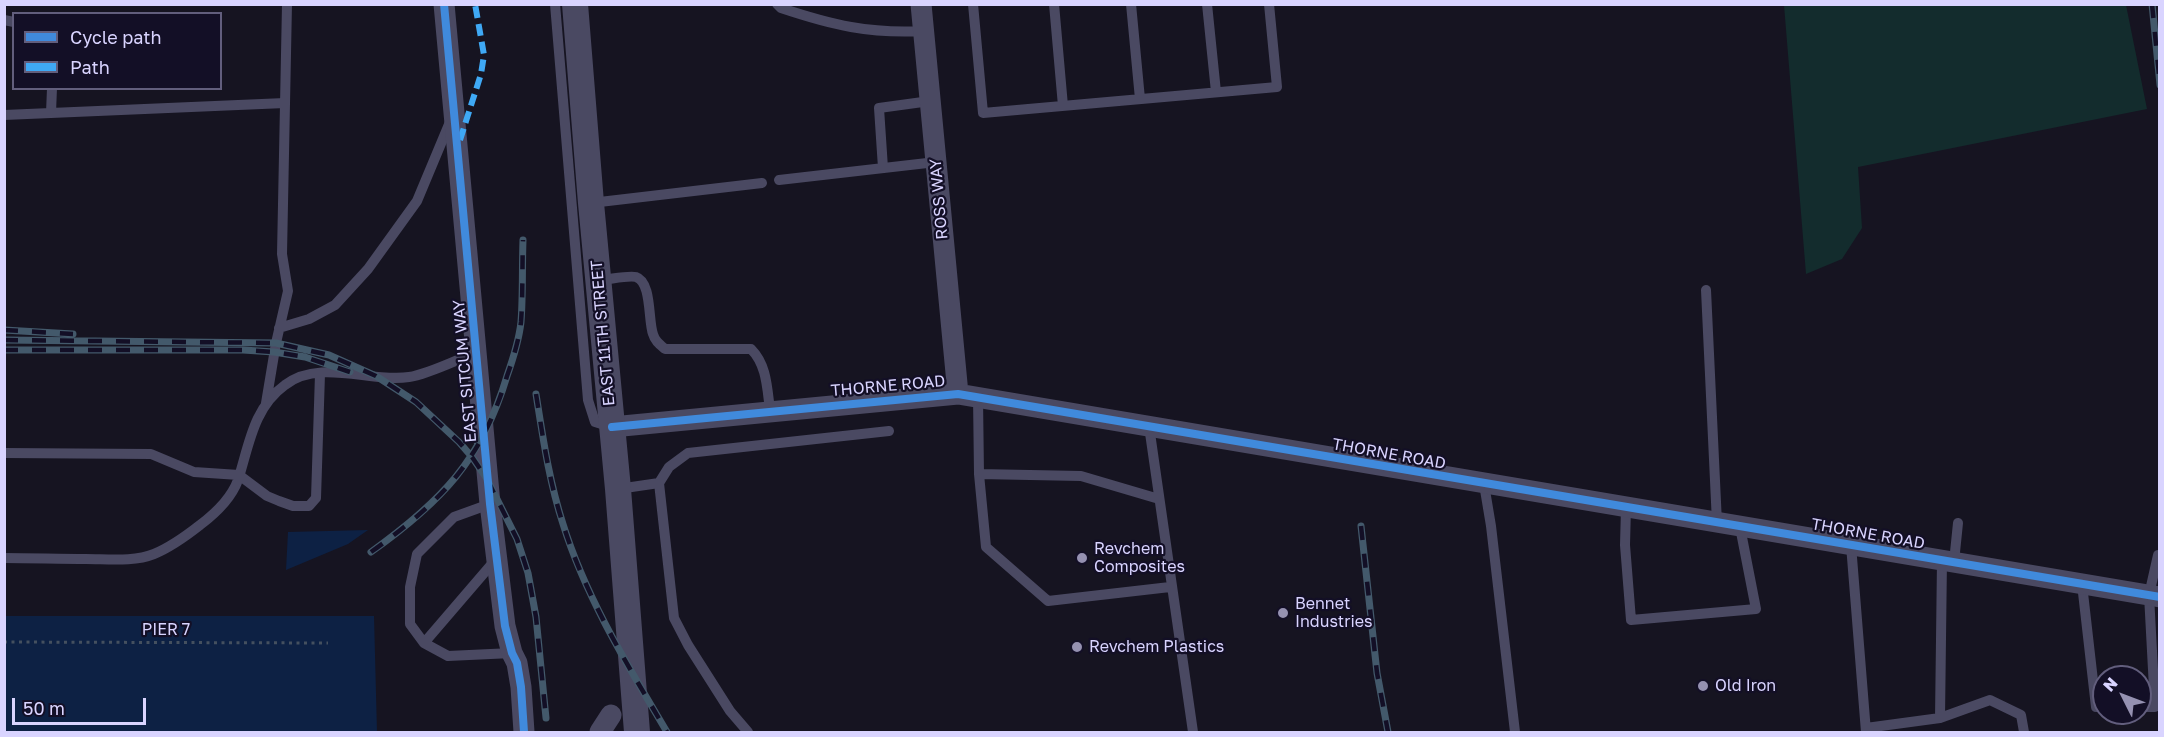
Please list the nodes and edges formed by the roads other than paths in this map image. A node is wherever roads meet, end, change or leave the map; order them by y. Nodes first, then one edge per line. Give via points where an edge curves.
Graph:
1 (287, 4) edge
2 (444, 4) edge
3 (555, 4) edge
4 (575, 4) edge
5 (777, 4) edge
6 (921, 4) edge
7 (973, 4) edge
8 (1054, 4) edge
9 (1131, 4) edge
10 (1207, 4) edge
11 (1269, 4) edge
12 (924, 31) junction
13 (52, 90) edge
14 (1216, 92) junction
15 (1140, 99) junction
16 (930, 101) junction
17 (285, 103) junction
18 (1063, 106) junction
19 (454, 111) junction
20 (51, 113) junction
21 (4, 116) edge
22 (936, 162) junction
23 (883, 168) junction
24 (779, 180) dead end
25 (762, 183) dead end
26 (591, 203) junction
27 (598, 280) junction
28 (1706, 290) dead end
29 (279, 328) junction
30 (478, 352) junction
31 (320, 374) junction
32 (968, 395) junction
33 (266, 403) junction
34 (770, 410) junction
35 (1149, 426) junction
36 (612, 427) junction
37 (889, 431) dead end
38 (4, 453) edge
39 (979, 474) junction
40 (239, 475) junction
41 (659, 483) junction
42 (1484, 484) junction
43 (618, 489) junction
44 (1159, 499) junction
45 (490, 504) junction
46 (1626, 507) junction
47 (1717, 523) junction
48 (1958, 523) dead end
49 (1740, 527) junction
50 (1851, 545) junction
51 (2158, 555) dead end
52 (497, 557) junction
53 (4, 558) edge
54 (1948, 561) junction
55 (2082, 584) junction
56 (1170, 587) junction
57 (2154, 596) edge
58 (424, 643) junction
59 (512, 653) junction
60 (2156, 671) edge
61 (2092, 672) edge
62 (2152, 706) edge
63 (1940, 718) junction
64 (1866, 730) edge
65 (524, 732) edge
66 (637, 732) edge
67 (748, 732) edge
68 (1193, 732) edge
69 (1515, 732) edge
70 (2024, 732) edge

1 - 17 lane
2 - 19 street, EAST SITCUM WAY
3 - 36 lane via 588,400 595,422
4 - 26 street, EAST 11TH STREET
5 - 12 lane via 857,30
6 - 12 street, ROSS WAY
7 - 18 lane via 983,113
8 - 18 lane
9 - 15 lane
10 - 14 lane
11 - 14 lane via 1276,87
12 - 16 street, ROSS WAY
13 - 20 lane
14 - 15 lane
15 - 18 lane
16 - 22 street, ROSS WAY
16 - 23 lane via 879,108
17 - 20 lane
17 - 29 lane via 282,254 288,291
19 - 29 lane via 417,201 368,269 335,305 309,319
19 - 30 street, EAST SITCUM WAY
20 - 21 lane
22 - 23 lane
22 - 32 street, ROSS WAY
23 - 24 lane
25 - 26 lane
26 - 27 street, EAST 11TH STREET
27 - 34 lane via 636,277 644,282 652,332 665,349 751,349 764,369
27 - 36 street, EAST 11TH STREET
28 - 47 lane
29 - 33 lane
30 - 31 lane via 409,377 350,372
30 - 45 street, EAST SITCUM WAY
31 - 33 lane via 302,375
31 - 40 lane via 316,498 309,506 293,506 267,496
32 - 34 street, THORNE ROAD
32 - 35 street, THORNE ROAD
32 - 39 lane
33 - 40 lane via 249,437
34 - 36 street, THORNE ROAD
35 - 42 street, THORNE ROAD
35 - 44 lane
36 - 43 street, EAST 11TH STREET
37 - 41 lane via 688,453 669,467
38 - 40 lane via 151,453 194,472
39 - 44 lane via 1081,476
39 - 56 lane via 986,548 1048,601
40 - 53 lane via 227,500 211,517 153,554 124,559
41 - 43 lane
41 - 67 lane via 674,618 730,711
42 - 46 street, THORNE ROAD
42 - 69 lane
43 - 66 street, EAST 11TH STREET
44 - 56 lane
45 - 52 street, EAST SITCUM WAY
45 - 58 lane via 454,517 417,554 410,587 410,624
46 - 47 street, THORNE ROAD
46 - 49 lane via 1631,620 1756,609
47 - 49 street, THORNE ROAD
48 - 54 lane
49 - 50 street, THORNE ROAD
50 - 54 street, THORNE ROAD
50 - 64 lane
51 - 57 lane
52 - 58 lane
52 - 59 street, EAST SITCUM WAY
54 - 55 street, THORNE ROAD
54 - 63 lane
55 - 57 street, THORNE ROAD
55 - 61 lane
56 - 68 lane
57 - 60 lane
58 - 59 lane via 448,657
59 - 65 street, EAST SITCUM WAY via 521,687
60 - 62 lane
63 - 64 lane
63 - 70 lane via 1990,700 2021,715

